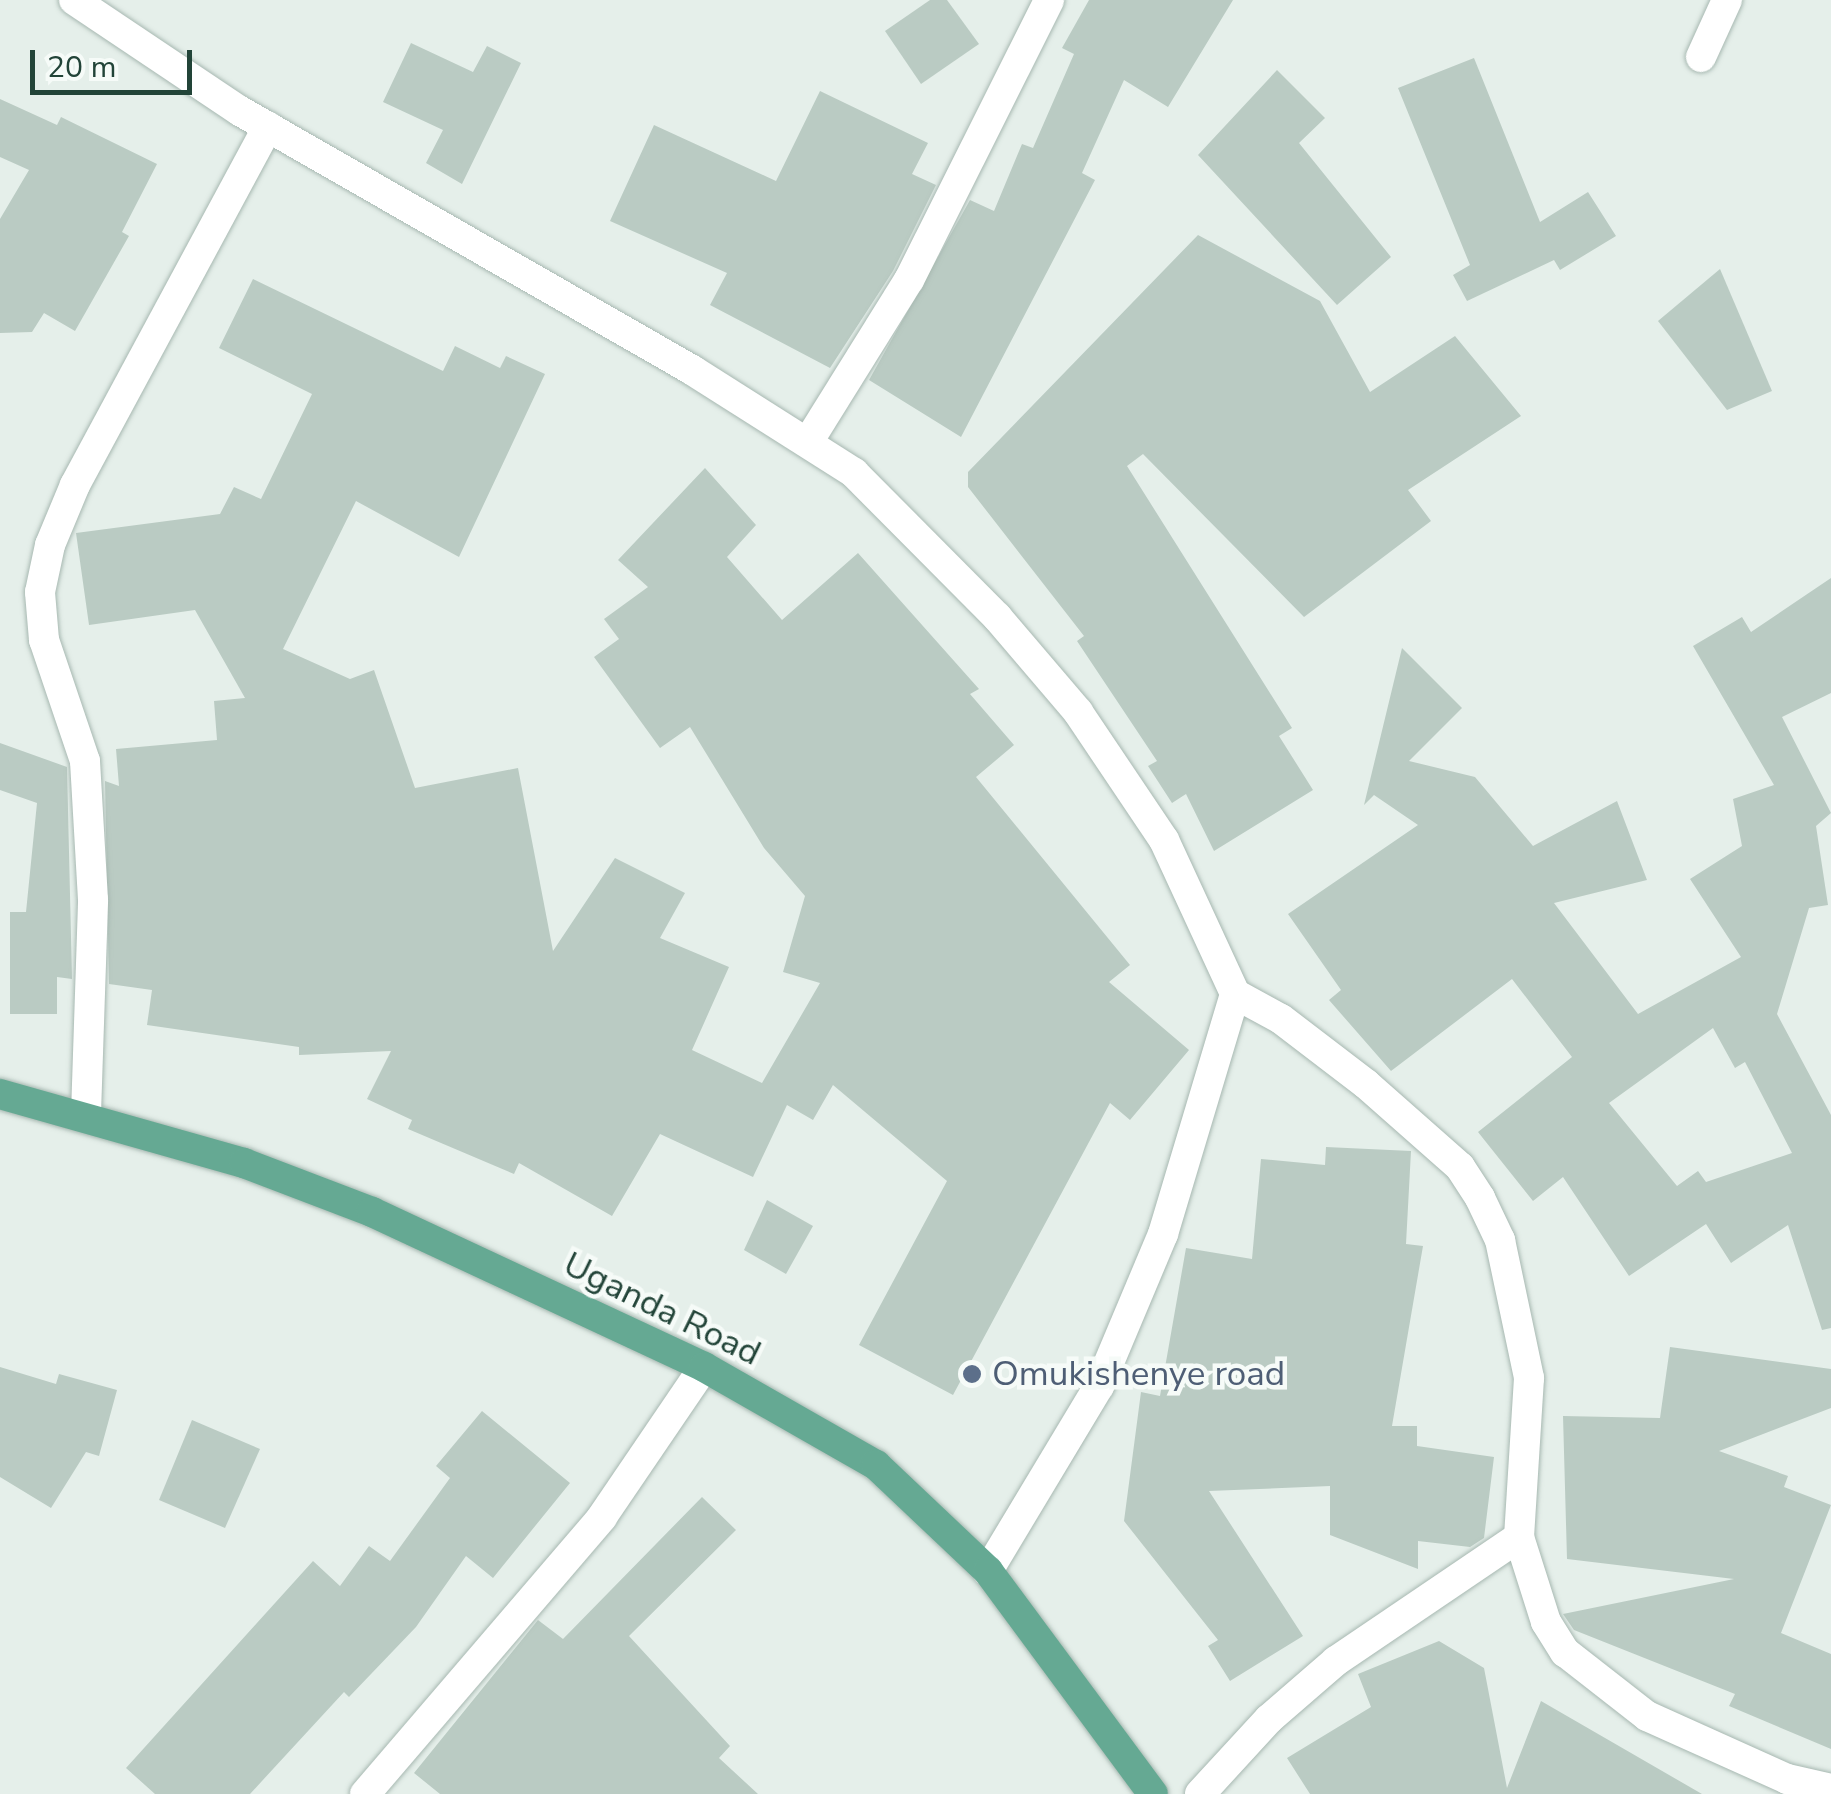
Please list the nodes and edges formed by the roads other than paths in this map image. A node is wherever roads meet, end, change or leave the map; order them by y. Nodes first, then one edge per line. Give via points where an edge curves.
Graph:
1 (74, 0) edge
2 (1049, 0) edge
3 (1727, 0) edge
4 (1701, 57) dead end
5 (268, 127) junction
6 (808, 442) junction
7 (1235, 994) junction
8 (0, 1094) edge
9 (86, 1114) junction
10 (704, 1367) junction
11 (1518, 1538) junction
12 (988, 1571) junction
13 (1831, 1790) edge
14 (365, 1794) edge
15 (1154, 1794) edge
16 (1200, 1794) edge

1 - 5 street
2 - 6 street via 908,280
3 - 4 street
5 - 6 street
5 - 9 street via 75,485 40,592 44,640 86,777 92,900
6 - 7 street via 854,474 997,617 1078,712 1164,840
7 - 11 street via 1281,1019 1366,1084 1460,1168 1480,1198 1519,1311 1529,1378
7 - 12 street via 1163,1234 1099,1386
8 - 9 main road, Uganda Road
9 - 10 main road, Uganda Road via 372,1212
10 - 12 main road, Uganda Road via 876,1465
10 - 14 street via 602,1517
11 - 13 street via 1546,1622 1565,1652 1647,1716 1788,1779
11 - 16 street via 1336,1661 1269,1719
12 - 15 main road, Uganda Road

